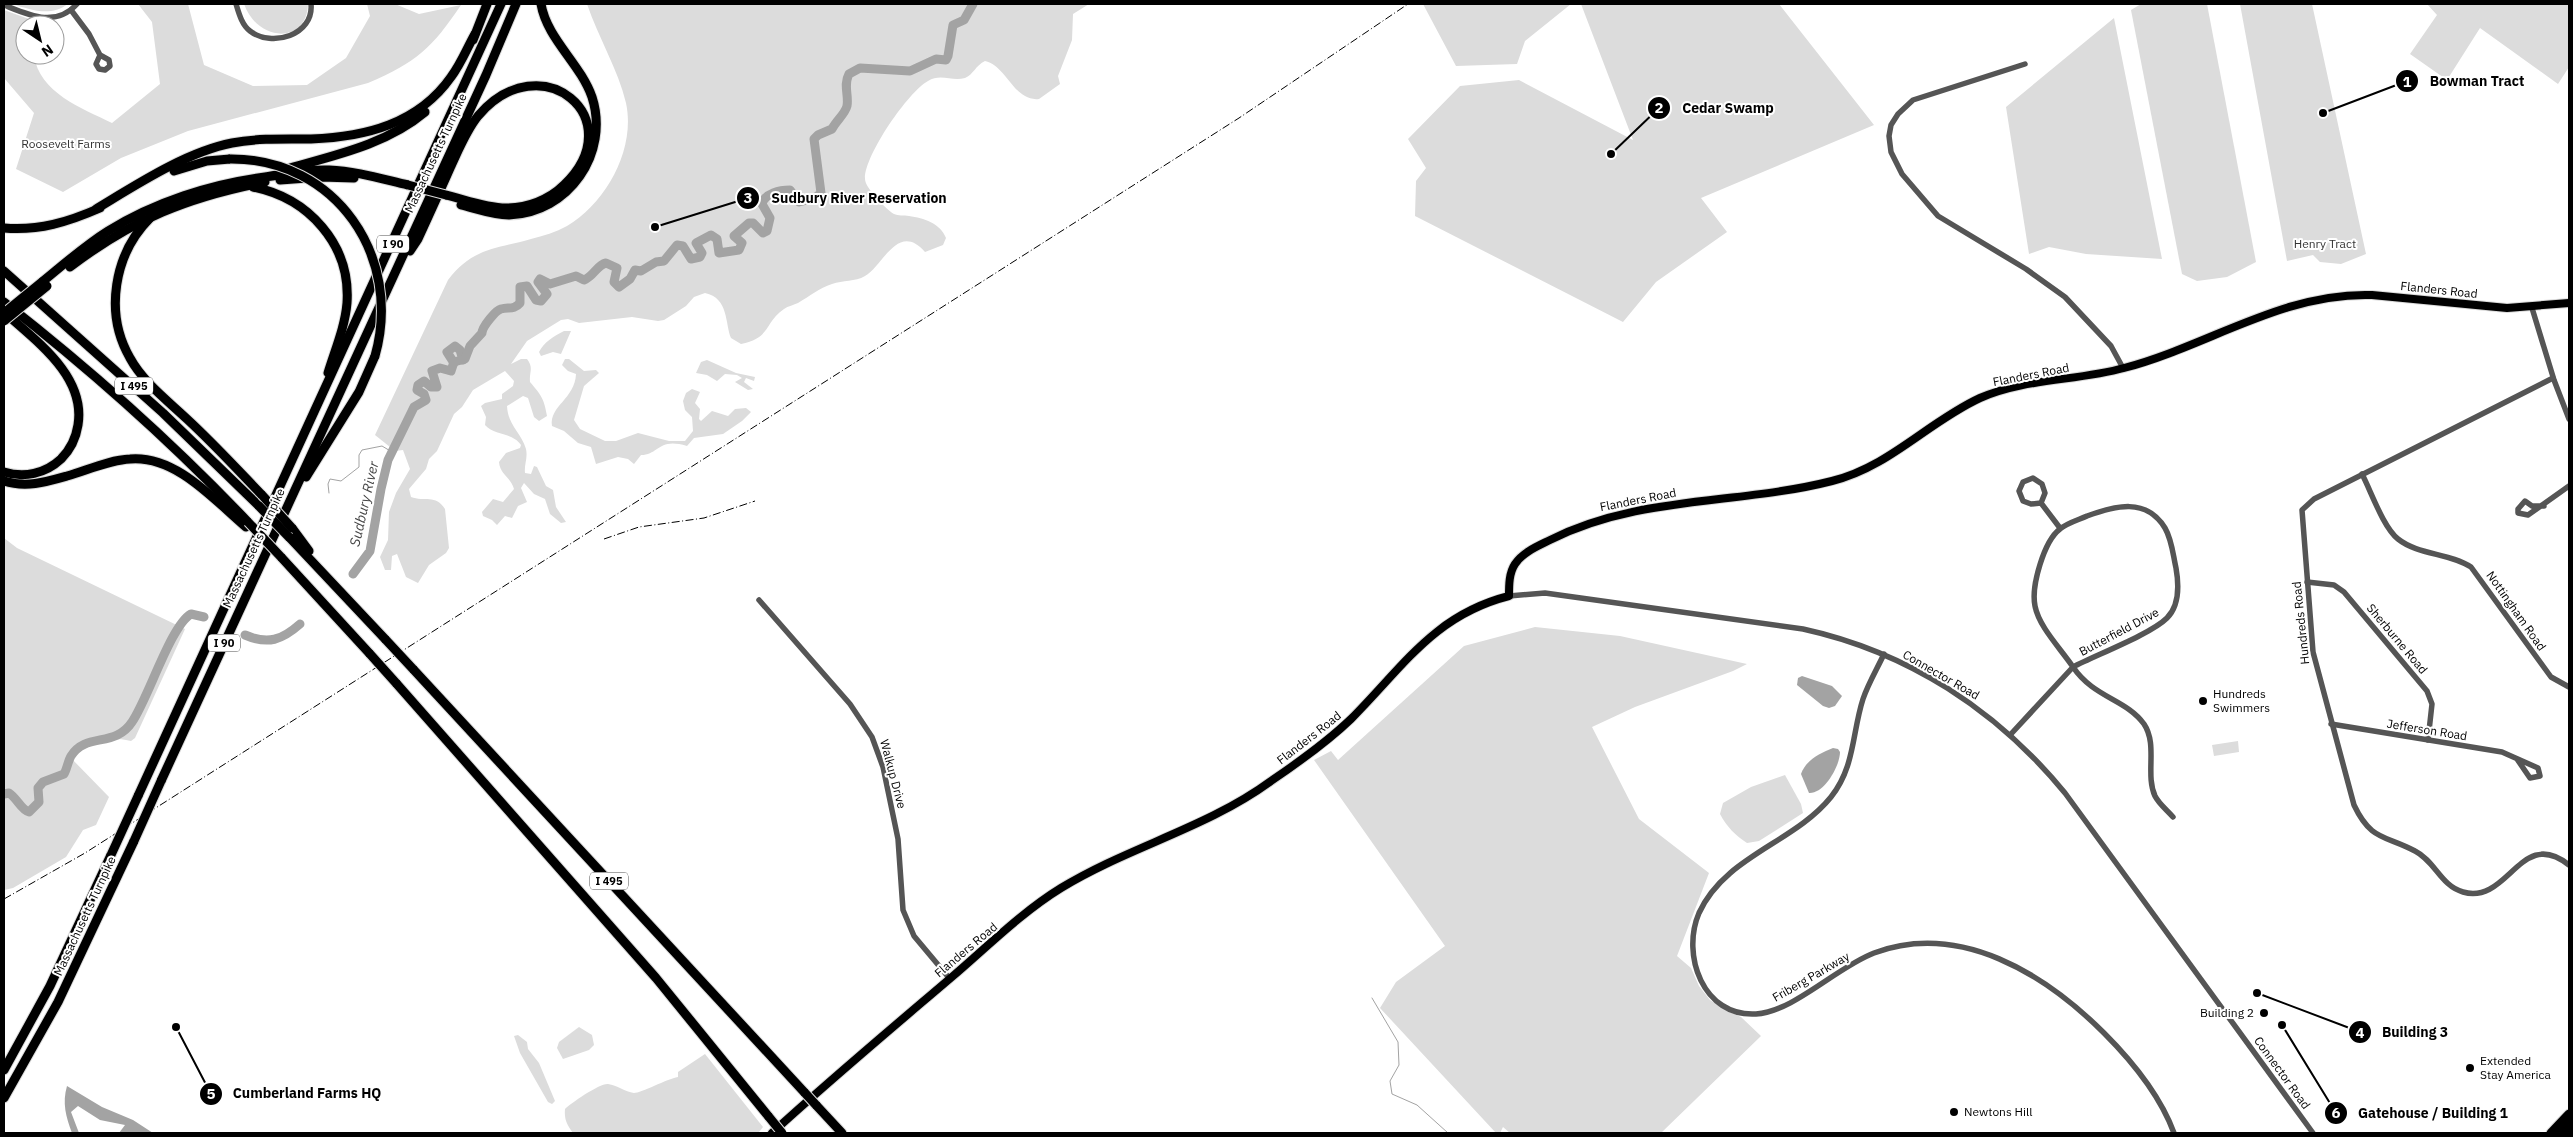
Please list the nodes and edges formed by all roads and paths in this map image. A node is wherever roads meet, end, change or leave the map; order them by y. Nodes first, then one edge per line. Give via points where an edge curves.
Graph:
1 (77, 4) edge
2 (236, 4) edge
3 (310, 4) edge
4 (487, 4) edge
5 (501, 4) edge
6 (516, 4) edge
7 (541, 4) edge
8 (4, 6) edge
9 (71, 10) junction
10 (475, 34) junction
11 (100, 55) dead end
12 (2025, 64) dead end
13 (249, 182) junction
14 (445, 198) junction
15 (96, 209) junction
16 (154, 214) junction
17 (4, 228) edge
18 (105, 238) dead end
19 (66, 270) junction
20 (4, 272) edge
21 (396, 272) junction
22 (44, 284) junction
23 (4, 302) edge
24 (2569, 303) edge
25 (2532, 308) junction
26 (4, 312) edge
27 (4, 321) edge
28 (2124, 368) junction
29 (2553, 378) junction
30 (318, 404) junction
31 (2569, 419) edge
32 (4, 472) edge
33 (2362, 474) junction
34 (4, 481) edge
35 (2569, 486) edge
36 (2041, 503) junction
37 (288, 505) junction
38 (2544, 506) dead end
39 (247, 525) junction
40 (2060, 528) junction
41 (291, 532) junction
42 (2307, 582) junction
43 (1509, 596) junction
44 (759, 600) dead end
45 (1884, 654) junction
46 (2073, 667) junction
47 (2569, 687) edge
48 (2331, 724) junction
49 (2011, 734) junction
50 (2428, 740) junction
51 (2517, 760) dead end
52 (2173, 817) dead end
53 (2569, 865) edge
54 (950, 979) junction
55 (4, 1070) edge
56 (4, 1098) edge
57 (2569, 1114) edge
58 (2569, 1124) edge
59 (772, 1133) edge
60 (782, 1133) edge
61 (842, 1133) edge
62 (2174, 1133) edge
63 (2313, 1133) edge
64 (2551, 1133) edge
65 (2561, 1133) edge

1 - 9 street
2 - 3 street via 249,31 263,38 280,39 293,35 303,26 309,17
4 - 10 highway
5 - 30 highway, Massachusetts Turnpike / I 90
6 - 21 highway, Massachusetts Turnpike / I 90
7 - 14 highway via 548,24 592,98 596,134 590,161 568,191 545,206 528,212 500,214
8 - 9 street via 34,18 54,18
9 - 11 street
10 - 13 highway via 452,82 409,124 371,144
10 - 15 highway via 440,91 417,111 394,124 349,137 252,140 220,146 188,158
12 - 28 street via 1913,100 1891,125 1891,152 1902,174 1938,216 2026,269 2065,297 2112,346
13 - 14 highway via 344,177 407,187
13 - 16 highway
13 - 22 highway via 184,196 133,217 89,244
13 - 30 highway via 306,210 328,234 343,264 346,310
14 - 21 highway via 506,208 530,205 554,193 573,175 584,156 588,129 581,110 560,90 538,85 511,92 489,106 469,129 418,239
15 - 17 highway via 51,226
15 - 37 highway, bridge via 188,166 230,159 268,164 301,176 332,197 357,224 373,256 381,290 381,325 375,356 354,400
16 - 19 highway via 116,234
16 - 41 highway, bridge via 129,245 118,274 115,308 123,344 143,377 262,495
18 - 19 highway
19 - 22 highway
20 - 41 highway, I 495, bridge via 116,370 259,506
21 - 37 highway, Massachusetts Turnpike / I 90
22 - 26 highway, bridge
22 - 27 highway, bridge
23 - 39 highway, I 495 via 135,411 185,457
24 - 25 main road, Flanders Road
25 - 28 main road, Flanders Road via 2372,295 2327,297 2283,308
25 - 29 street
26 - 32 highway via 64,372 75,391 79,413 74,439 57,462 31,474
28 - 43 main road, Flanders Road via 1992,394 1951,414 1876,464 1834,480 1798,488 1642,508 1593,521 1536,546 1520,558 1512,569
29 - 31 street
29 - 33 street, Hundreds Road
30 - 55 highway, Massachusetts Turnpike / I 90, bridge via 56,973
33 - 42 street, Hundreds Road via 2314,499 2302,510
33 - 47 street, Nottingham Road via 2390,530 2398,539 2471,567 2551,677
34 - 39 highway via 38,484 123,460 150,460 167,465 190,480
35 - 38 street
36 - 36 street via 2045,493 2042,484 2033,478 2023,482 2019,492 2023,501
36 - 40 street
37 - 56 highway, Massachusetts Turnpike / I 90, bridge via 56,1006
39 - 60 highway, I 495, bridge via 281,557 370,654 656,978
40 - 46 street, Butterfield Drive via 2047,546 2034,599 2040,618
40 - 46 street, Butterfield Drive via 2114,507 2126,505 2143,509 2157,519 2168,536 2178,585 2177,602 2166,620
41 - 61 highway, I 495, bridge via 329,580
42 - 48 street, Hundreds Road via 2313,652
42 - 50 street, Sherburne Road via 2334,585 2344,592 2427,691 2432,704
43 - 45 street, Connector Road via 1545,593 1771,623 1838,638
43 - 54 main road, Flanders Road via 1466,611 1435,631 1349,721 1270,782 1208,817 1062,888 1026,914
44 - 54 street, Walkup Drive via 850,704 872,737 883,767 898,839 904,910 914,936
45 - 49 street, Connector Road via 1958,694
45 - 62 street, Friberg Parkway via 1863,698 1848,768 1833,794 1813,816 1732,871 1704,904 1692,942 1694,964 1703,984 1724,1006 1755,1014 1776,1010 1844,968 1886,950 1930,943 1975,950 2045,983 2084,1014 2148,1085 2164,1108
46 - 49 street, Butterfield Drive
46 - 52 street via 2089,687 2132,711 2144,724 2149,737 2154,794
48 - 50 street, Jefferson Road
48 - 53 street, Hundreds Road via 2354,804 2365,824 2382,839 2424,856 2454,889 2464,893 2497,887 2520,862 2530,857 2552,855
49 - 63 street, Connector Road via 2044,766 2065,793
50 - 51 street, Jefferson Road via 2502,752
54 - 59 main road, Flanders Road
57 - 64 highway
58 - 65 highway

